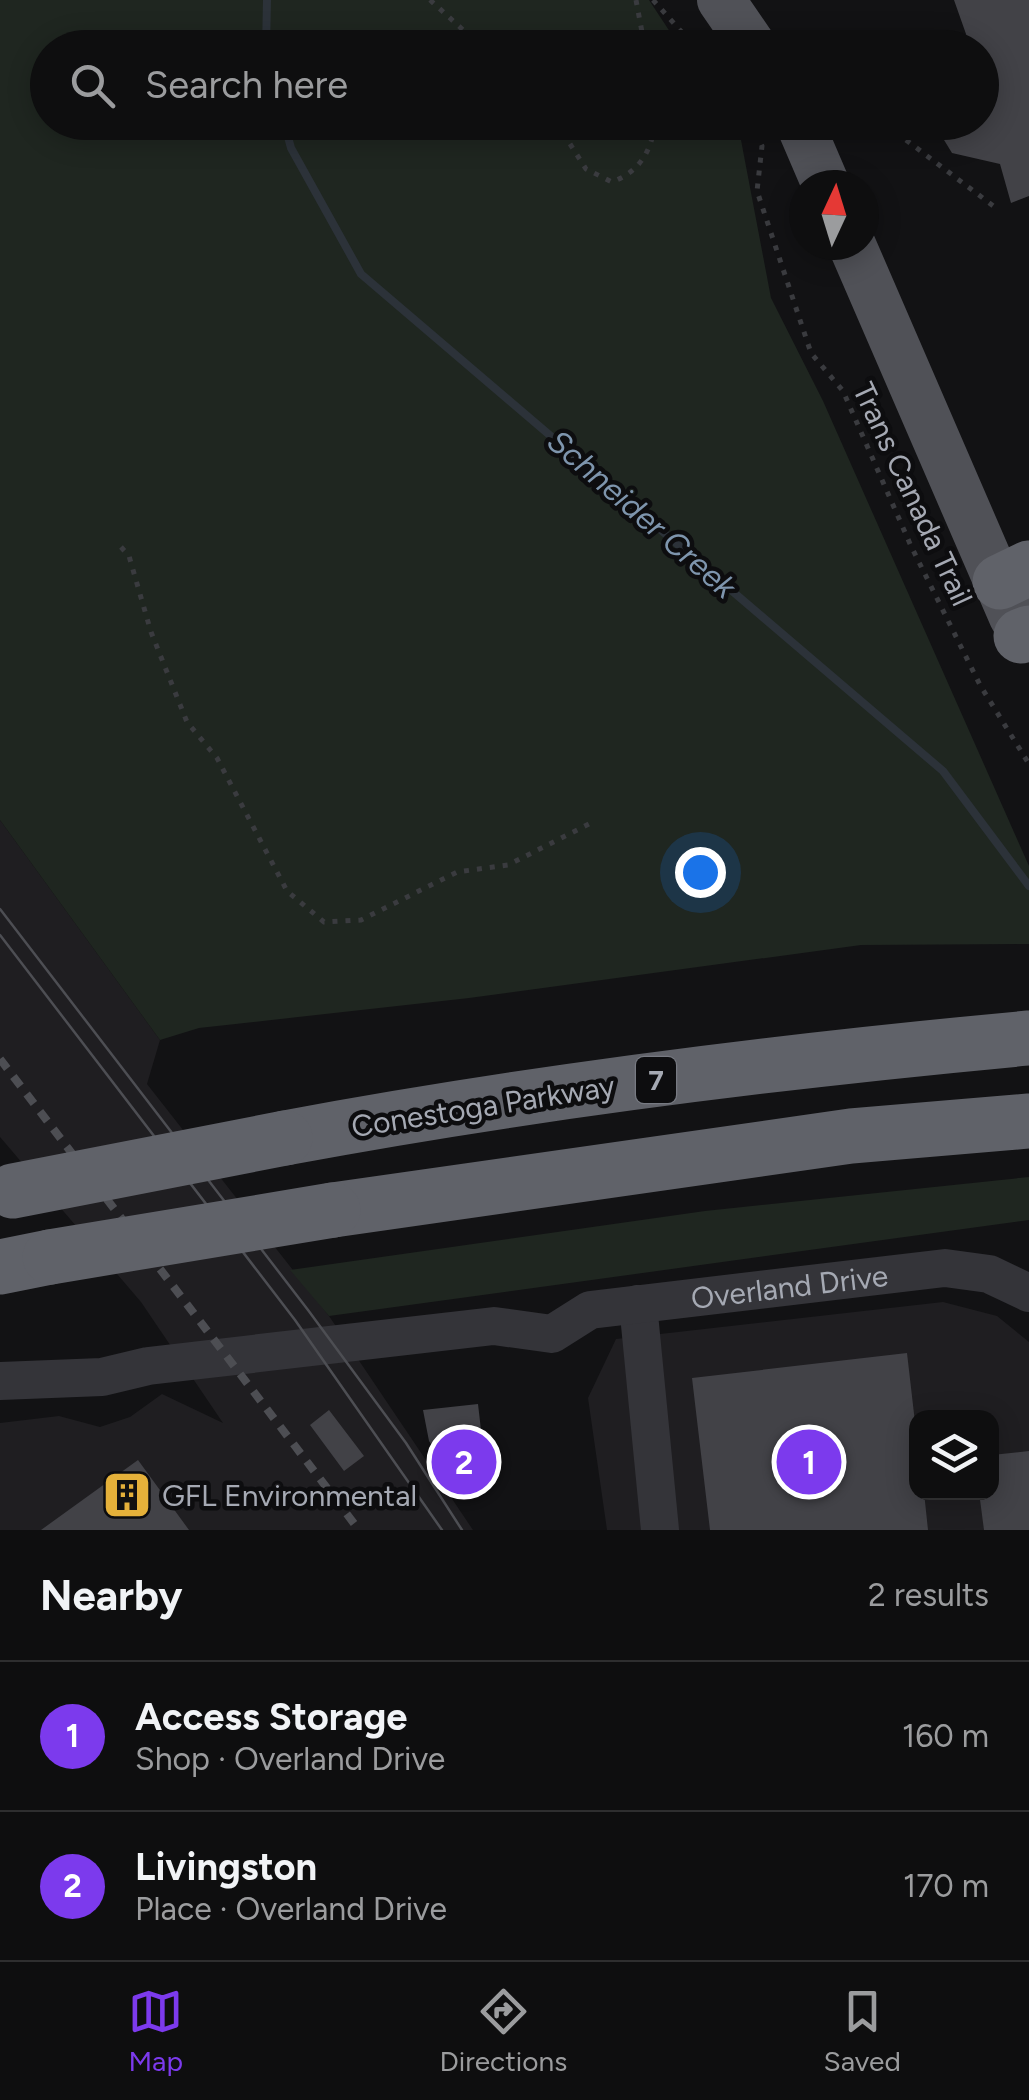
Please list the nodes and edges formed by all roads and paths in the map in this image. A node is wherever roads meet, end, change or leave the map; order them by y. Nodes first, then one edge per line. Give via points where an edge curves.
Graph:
1 (430, 0) edge
2 (636, 0) edge
3 (653, 0) edge
4 (721, 0) edge
5 (462, 30) edge
6 (642, 30) edge
7 (680, 30) edge
8 (742, 30) edge
9 (567, 140) edge
10 (650, 140) edge
11 (759, 140) edge
12 (807, 140) edge
13 (906, 140) dead end
14 (820, 170) edge
15 (996, 208) dead end
16 (859, 260) edge
17 (121, 546) dead end
18 (1014, 576) edge
19 (1026, 640) edge
20 (1029, 764) edge
21 (589, 824) dead end
22 (1029, 1038) edge
23 (1029, 1121) edge
24 (6, 1193) edge
25 (25, 1262) edge
26 (1029, 1293) edge
27 (638, 1304) junction
28 (0, 1381) edge
29 (660, 1530) edge

1 - 5 path
2 - 6 path
3 - 7 path
4 - 8 main road
9 - 10 path via 586,169 612,182 642,162
11 - 20 path, Trans Canada Trail via 758,191 811,353 842,391 980,684
12 - 14 main road
13 - 15 path
16 - 18 main road
17 - 21 path via 188,722 217,758 287,891 324,922 361,920 458,872 508,865
18 - 19 main road
22 - 24 highway, Conestoga Parkway / 7, bridge via 792,1060 404,1116
23 - 25 highway, bridge via 851,1136
26 - 27 street, Overland Drive via 989,1274 945,1268
27 - 28 street, Overland Drive via 590,1310 552,1334 494,1326 102,1377
27 - 29 street

